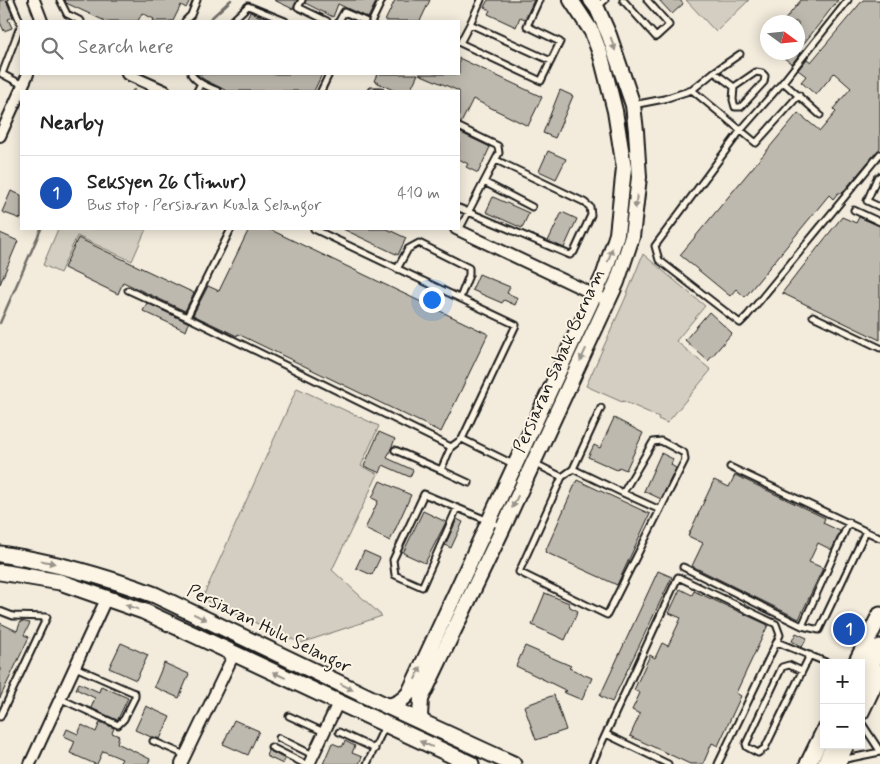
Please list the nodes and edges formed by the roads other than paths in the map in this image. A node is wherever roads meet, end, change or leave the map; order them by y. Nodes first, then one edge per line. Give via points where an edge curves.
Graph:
1 (11, 0) edge
2 (34, 0) edge
3 (60, 0) edge
4 (197, 0) edge
5 (302, 0) edge
6 (382, 0) edge
7 (481, 0) edge
8 (539, 0) edge
9 (572, 0) edge
10 (623, 0) edge
11 (647, 0) edge
12 (848, 0) edge
13 (598, 3) edge
14 (42, 20) edge
15 (79, 20) edge
16 (186, 20) edge
17 (233, 20) edge
18 (283, 20) edge
19 (325, 20) edge
20 (340, 20) edge
21 (363, 20) edge
22 (372, 20) edge
23 (20, 22) edge
24 (470, 24) junction
25 (20, 27) edge
26 (740, 54) dead end
27 (551, 62) junction
28 (714, 72) junction
29 (28, 75) edge
30 (129, 75) edge
31 (192, 75) edge
32 (329, 75) edge
33 (783, 82) junction
34 (201, 83) junction
35 (23, 85) junction
36 (734, 87) junction
37 (21, 90) edge
38 (163, 90) edge
39 (198, 90) edge
40 (216, 90) edge
41 (321, 90) edge
42 (692, 90) junction
43 (20, 92) edge
44 (799, 95) junction
45 (633, 106) junction
46 (615, 111) junction
47 (820, 115) dead end
48 (460, 128) edge
49 (741, 130) junction
50 (0, 136) edge
51 (880, 154) edge
52 (496, 160) junction
53 (880, 176) edge
54 (484, 182) junction
55 (532, 207) dead end
56 (880, 207) edge
57 (460, 208) edge
58 (854, 210) dead end
59 (468, 212) junction
60 (880, 222) edge
61 (460, 226) edge
62 (230, 230) edge
63 (316, 230) edge
64 (460, 230) edge
65 (397, 268) junction
66 (128, 290) dead end
67 (594, 294) junction
68 (460, 298) junction
69 (608, 301) junction
70 (814, 316) dead end
71 (187, 317) junction
72 (880, 348) edge
73 (601, 408) dead end
74 (462, 439) junction
75 (451, 447) junction
76 (395, 450) dead end
77 (533, 463) junction
78 (516, 465) junction
79 (730, 467) dead end
80 (572, 469) junction
81 (441, 470) junction
82 (562, 477) junction
83 (469, 483) dead end
84 (623, 493) junction
85 (457, 508) junction
86 (660, 510) junction
87 (490, 522) junction
88 (849, 522) junction
89 (503, 528) junction
90 (866, 531) junction
91 (880, 538) edge
92 (0, 554) edge
93 (683, 567) dead end
94 (0, 572) edge
95 (107, 597) junction
96 (0, 611) edge
97 (880, 615) edge
98 (802, 626) junction
99 (777, 642) junction
100 (880, 647) edge
101 (234, 654) junction
102 (810, 655) junction
103 (820, 659) edge
104 (858, 659) edge
105 (75, 667) junction
106 (802, 671) junction
107 (880, 672) edge
108 (865, 679) edge
109 (60, 698) junction
110 (338, 703) junction
111 (865, 704) edge
112 (387, 706) junction
113 (289, 716) dead end
114 (0, 717) edge
115 (423, 723) junction
116 (386, 726) junction
117 (865, 728) edge
118 (324, 732) junction
119 (339, 732) dead end
120 (606, 734) junction
121 (279, 738) dead end
122 (820, 739) edge
123 (152, 741) dead end
124 (271, 747) dead end
125 (375, 749) junction
126 (834, 749) edge
127 (843, 749) edge
128 (880, 751) edge
129 (184, 760) edge
130 (309, 761) edge
131 (463, 762) edge
132 (833, 763) edge
133 (30, 764) edge
134 (367, 764) edge
135 (512, 764) edge
136 (592, 764) edge
137 (668, 764) edge
138 (718, 764) edge
139 (808, 764) edge

1 - 23 lane
2 - 14 street
3 - 15 lane via 67,14
4 - 16 lane
5 - 19 lane via 298,7
6 - 22 lane
7 - 24 lane
8 - 27 lane via 527,26 560,42
9 - 46 street, Persiaran Sabak Bernam via 592,32
10 - 11 lane via 656,36 669,25
12 - 33 lane
13 -> 45 street, Persiaran Sabak Bernam
17 - 18 lane via 248,6
20 - 21 lane via 344,12
24 - 27 lane
24 - 27 lane via 460,44 542,81
25 - 35 lane via 2,74
26 - 28 lane
28 - 36 lane
28 - 42 lane
29 - 35 street
30 - 38 street
31 - 34 lane
32 - 41 lane
33 - 44 lane
33 - 49 lane
34 - 39 lane
34 - 40 lane
35 - 37 street
36 - 36 lane via 756,72 765,76 764,82 741,108 735,107
42 - 45 lane
42 - 49 lane
43 - 50 street
44 - 47 lane
44 - 49 lane via 756,143
45 - 46 street
45 -> 69 street, Persiaran Sabak Bernam via 639,176 632,237
67 -> 46 street, Persiaran Sabak Bernam via 617,234 624,168
48 - 52 lane via 498,146
49 - 51 lane via 655,246 658,260 740,323
52 - 54 lane
52 - 59 lane via 590,207 591,215 574,252 570,255
53 - 56 lane via 867,201
54 - 55 lane
54 - 59 lane
57 - 59 lane
58 - 60 lane
59 - 61 lane
62 - 71 lane
63 - 65 lane
64 - 67 street
65 - 68 lane
65 - 68 lane via 408,249 419,243 469,268
66 - 71 lane
67 - 69 street
67 - 78 street, Persiaran Sabak Bernam
68 - 74 lane via 516,325
69 -> 77 street, Persiaran Sabak Bernam
70 - 72 lane
71 - 75 lane
73 - 80 lane
74 - 75 lane
74 - 78 lane
75 - 81 lane
76 - 81 lane
77 - 82 lane
77 -> 89 street, Persiaran Sabak Bernam
78 - 87 street, Persiaran Sabak Bernam
79 - 88 lane
80 - 82 lane
80 - 84 lane
81 - 83 lane
82 - 86 lane via 519,572 608,615
84 - 86 lane
84 - 86 lane via 652,442 661,441 684,453 685,460
85 - 85 lane via 424,494 393,560 395,575 422,587
85 - 87 lane
87 - 89 lane
112 -> 87 street, Persiaran Sabak Bernam via 403,701 409,693
88 - 90 lane
88 - 98 lane
89 - 115 street, Persiaran Sabak Bernam via 422,699 420,716
90 - 91 lane
90 - 98 lane via 819,630
92 -> 112 main road, Persiaran Hulu Selangor via 119,581
93 - 98 lane
94 - 95 main road, Persiaran Hulu Selangor via 60,582
101 -> 95 main road, Persiaran Hulu Selangor
95 - 105 street
96 - 114 lane via 13,616 47,616
97 - 104 main road
99 - 102 lane
99 - 120 lane via 780,635 776,624 678,577
99 - 138 lane
100 - 108 main road
110 -> 101 main road, Persiaran Hulu Selangor
101 - 129 street
102 - 103 lane
102 - 106 lane
105 - 109 street
105 - 109 lane via 135,693 135,697 118,726
106 - 106 lane via 765,748 758,753 747,747 782,667 788,665
107 - 111 main road
109 - 133 street
110 - 116 main road, Persiaran Hulu Selangor
110 - 118 street
112 - 115 main road, Persiaran Hulu Selangor
113 - 118 lane
115 - 135 main road, Persiaran Hulu Selangor
116 - 125 lane
131 -> 116 main road, Persiaran Hulu Selangor
117 - 128 lane
118 - 130 street
119 - 125 lane
120 - 136 lane
120 - 137 lane
121 - 130 lane
122 - 139 main road
123 - 129 lane
124 - 130 lane
125 - 134 lane
126 - 132 main road
127 - 132 main road
128 - 132 lane

